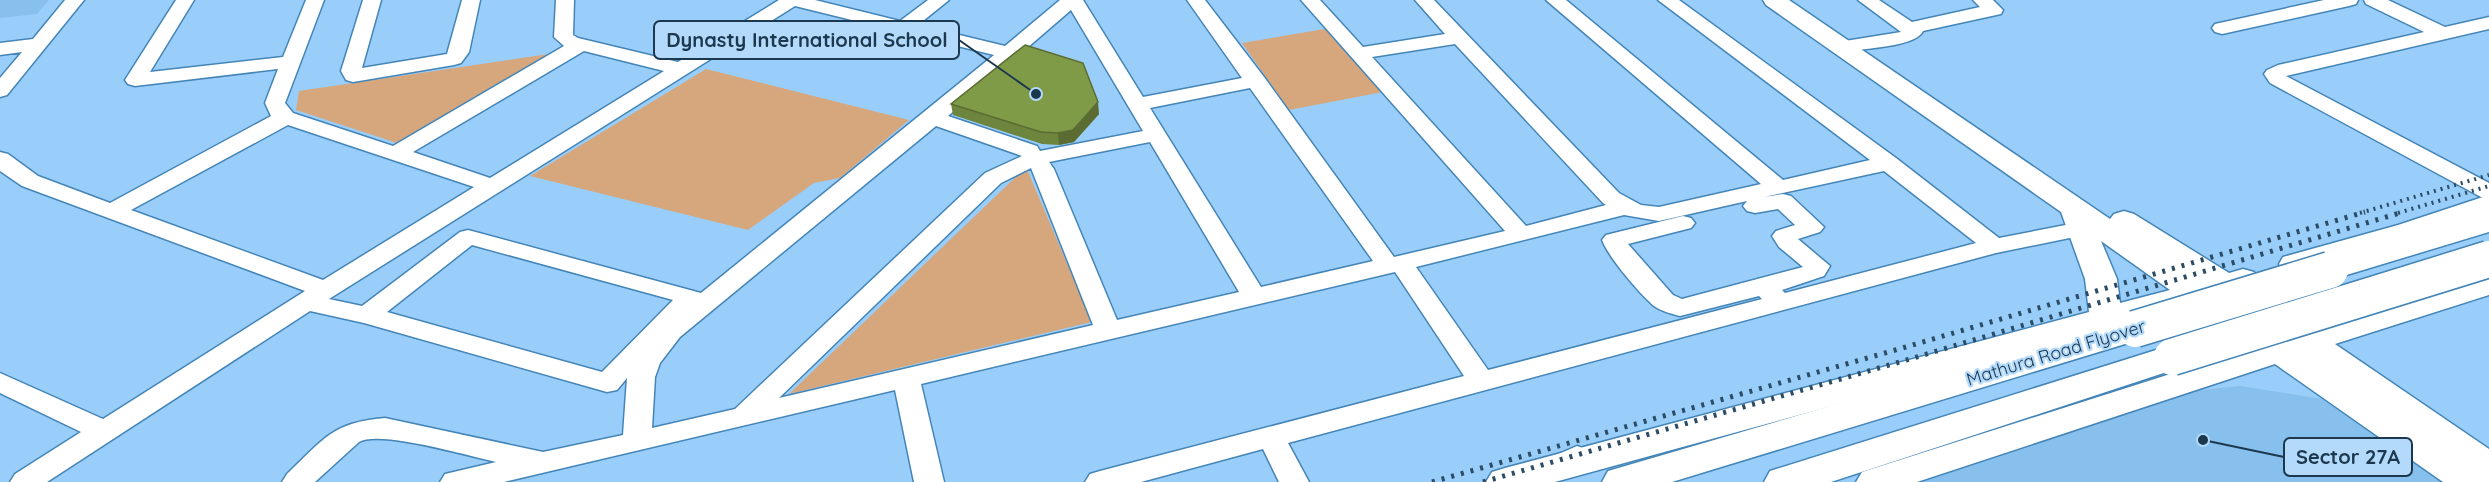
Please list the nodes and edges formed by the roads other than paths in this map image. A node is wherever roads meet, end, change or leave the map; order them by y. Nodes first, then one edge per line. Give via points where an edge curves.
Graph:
1 (75, 0) edge
2 (185, 0) edge
3 (315, 0) edge
4 (372, 0) edge
5 (471, 0) edge
6 (565, 0) edge
7 (792, 0) edge
8 (939, 0) edge
9 (1073, 0) edge
10 (1197, 0) edge
11 (1310, 0) edge
12 (1424, 0) edge
13 (1555, 0) edge
14 (1667, 0) edge
15 (1774, 0) edge
16 (1786, 0) edge
17 (1867, 0) edge
18 (1982, 0) edge
19 (2349, 0) edge
20 (2373, 0) edge
21 (2489, 23) edge
22 (903, 27) junction
23 (1911, 28) junction
24 (2222, 28) dead end
25 (2444, 34) junction
26 (1461, 37) junction
27 (37, 44) junction
28 (582, 44) junction
29 (1852, 45) junction
30 (0, 49) edge
31 (1009, 53) junction
32 (1358, 54) junction
33 (290, 62) junction
34 (681, 69) junction
35 (1257, 81) junction
36 (0, 91) edge
37 (1137, 104) junction
38 (286, 117) junction
39 (933, 118) junction
40 (1154, 135) junction
41 (394, 154) junction
42 (0, 159) edge
43 (1036, 159) junction
44 (1888, 163) junction
45 (2478, 178) edge
46 (492, 186) junction
47 (1778, 187) junction
48 (2489, 192) edge
49 (2489, 204) edge
50 (1623, 208) junction
51 (112, 211) junction
52 (1597, 216) junction
53 (2077, 218) junction
54 (2489, 222) edge
55 (1521, 235) junction
56 (1620, 238) junction
57 (1994, 246) junction
58 (2489, 260) edge
59 (2298, 263) junction
60 (1398, 268) junction
61 (2489, 284) edge
62 (2209, 288) junction
63 (1772, 295) junction
64 (2489, 295) edge
65 (316, 296) junction
66 (1254, 296) junction
67 (2139, 308) junction
68 (368, 315) junction
69 (2391, 315) junction
70 (2106, 318) junction
71 (1108, 330) junction
72 (2293, 346) junction
73 (2232, 365) junction
74 (906, 378) junction
75 (1482, 380) junction
76 (0, 382) edge
77 (2355, 388) junction
78 (743, 417) junction
79 (2398, 417) junction
80 (104, 431) junction
81 (1271, 437) junction
82 (637, 442) junction
83 (542, 461) junction
84 (1577, 461) junction
85 (2489, 467) edge
86 (25, 482) edge
87 (297, 482) edge
88 (455, 482) edge
89 (929, 482) edge
90 (1100, 482) edge
91 (1294, 482) edge
92 (1505, 482) edge
93 (1534, 482) edge
94 (1622, 482) edge
95 (1784, 482) edge
96 (1875, 482) edge
97 (2470, 482) edge

1 - 27 street
2 - 33 street via 135,80
3 - 33 street
4 - 5 street via 351,71 354,76 454,59
6 - 28 street via 564,37
7 - 22 street
7 - 34 street
8 - 22 street
9 - 31 street
9 - 37 street
10 - 35 street
11 - 32 street
12 - 26 street
13 - 47 street
14 - 44 street
15 - 53 main road
16 - 29 main road
17 - 23 street
18 - 23 street via 1994,10
19 - 24 street
20 - 25 street
21 - 25 street
22 - 31 street
23 - 29 street via 1914,32 1905,37
25 - 45 street via 2274,74
26 - 32 street
26 - 50 street
27 - 30 street
27 - 36 street
28 - 34 street
28 - 41 street
29 - 62 main road
31 - 39 street
32 - 55 street
33 - 38 street via 275,103
34 - 46 street
35 - 37 street
35 - 60 street
37 - 40 street
38 - 41 street
38 - 51 street
39 - 43 street via 1029,151
39 - 82 street via 671,331 648,360 641,377
40 - 43 street
40 - 66 street
41 - 46 street
42 - 51 street via 30,181
43 - 71 street
43 - 78 street via 993,178
44 - 47 street
44 - 57 street
45 - 48 street
46 - 65 street
47 - 50 street via 1659,214
49 - 59 main road
50 - 52 street
51 - 65 street
52 - 55 street
52 - 56 street
53 - 57 street
53 - 62 main road
53 - 70 main road via 2101,279
54 - 94 highway, Mathura Road Flyover, bridge
55 - 60 street
56 - 63 street via 1614,240 1618,250 1671,306
56 - 63 street via 1783,201 1812,227 1784,236 1787,242 1818,266
57 - 63 street
58 - 95 highway, Mathura Road Flyover, bridge
59 - 62 main road
59 - 69 main road via 2300,273 2313,284 2349,306
60 - 66 street
60 - 75 street
61 - 69 main road
62 - 67 main road
62 - 72 main road
63 - 75 street
64 - 77 main road via 2478,304 2358,342 2346,351
65 - 68 street
65 - 80 street
66 - 71 street
67 - 70 main road
67 - 73 main road via 2167,318 2197,336 2217,357
68 - 68 street via 607,383 691,297 468,237
69 - 72 main road
70 - 84 main road
71 - 74 street
72 - 73 main road
72 - 77 main road
73 - 77 main road
73 - 96 main road
74 - 78 street
74 - 89 street
75 - 81 street
76 - 80 street
77 - 79 main road
78 - 82 street
79 - 85 main road
79 - 97 main road
80 - 86 street
81 - 90 street
81 - 91 street
82 - 83 street
83 - 87 street via 385,428 370,429 345,439
83 - 88 street
84 - 92 main road
84 - 93 highway

